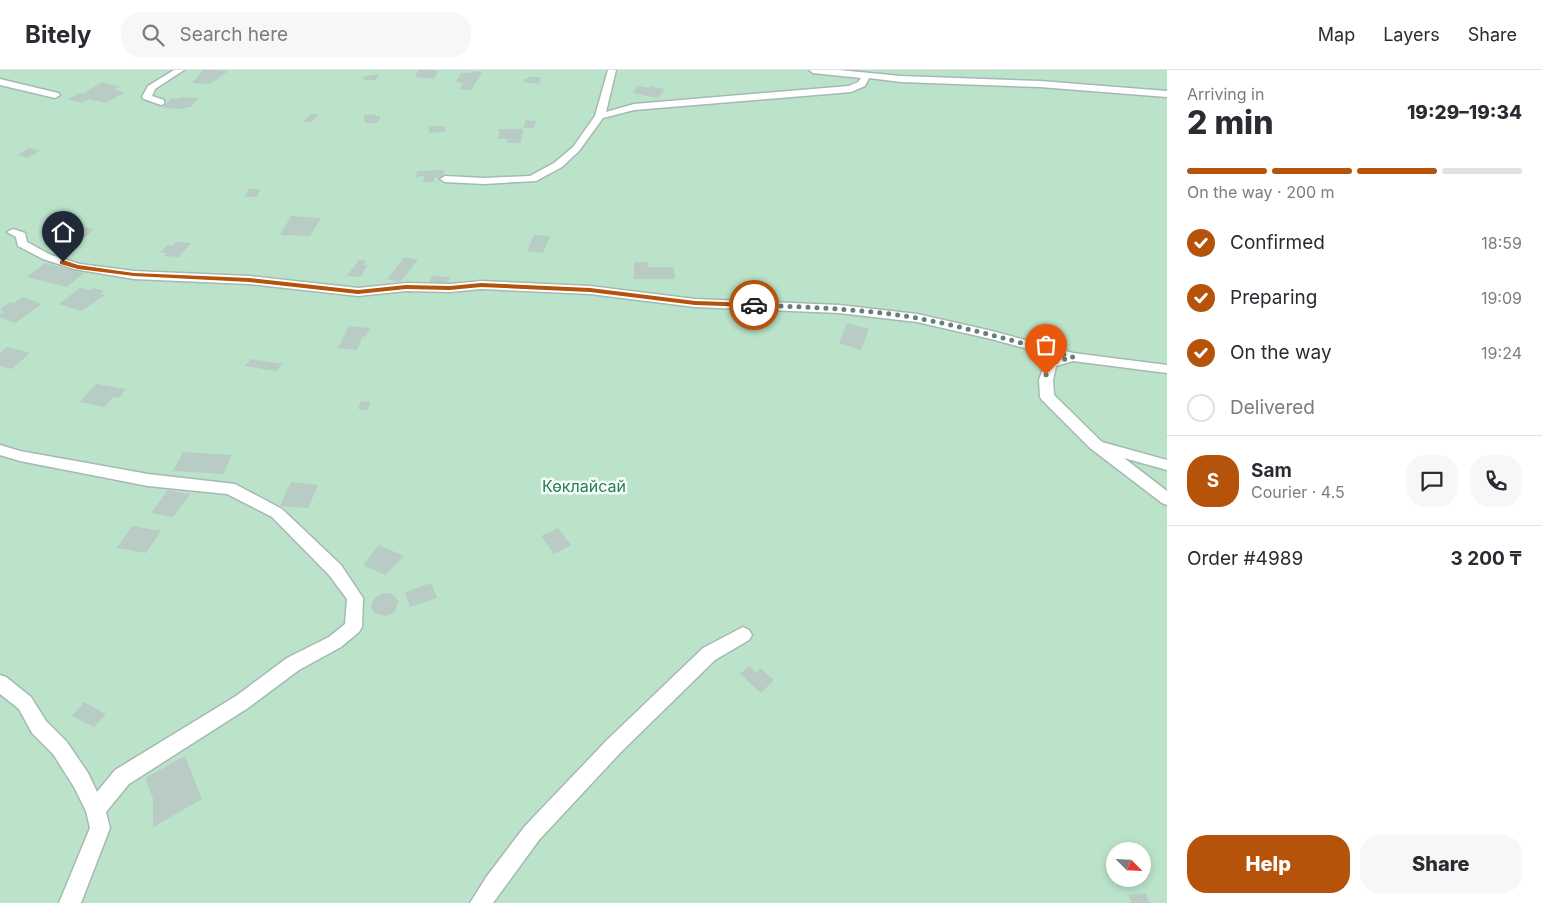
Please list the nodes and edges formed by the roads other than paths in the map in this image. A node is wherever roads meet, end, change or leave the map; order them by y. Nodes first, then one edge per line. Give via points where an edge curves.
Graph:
1 (180, 70) edge
2 (612, 70) edge
3 (813, 70) edge
4 (866, 76) junction
5 (0, 82) edge
6 (1167, 94) edge
7 (55, 96) dead end
8 (161, 102) dead end
9 (600, 116) junction
10 (445, 179) dead end
11 (13, 232) dead end
12 (1073, 357) junction
13 (1167, 369) edge
14 (1095, 444) junction
15 (0, 450) edge
16 (1167, 465) edge
17 (1167, 499) edge
18 (743, 635) dead end
19 (0, 683) edge
20 (95, 809) junction
21 (70, 903) edge
22 (482, 903) edge

1 - 8 street via 151,88 147,97
2 - 9 street
3 - 4 street
4 - 6 street
4 - 9 street via 862,84 851,88 634,107
5 - 7 street
9 - 10 street via 576,149 558,165 532,179
11 - 12 street via 21,235 22,244 48,257 78,267 134,274 249,280 358,292 481,285 590,290 695,303 839,308 917,318
12 - 13 street
12 - 14 street via 1051,363 1046,375 1047,398
14 - 16 street
14 - 17 street
15 - 20 street via 148,480 230,488 276,513 335,570 355,598 353,628 122,777
18 - 22 street via 709,654 614,746 532,833
19 - 20 street via 25,703 39,727 60,748
20 - 21 street via 100,828

